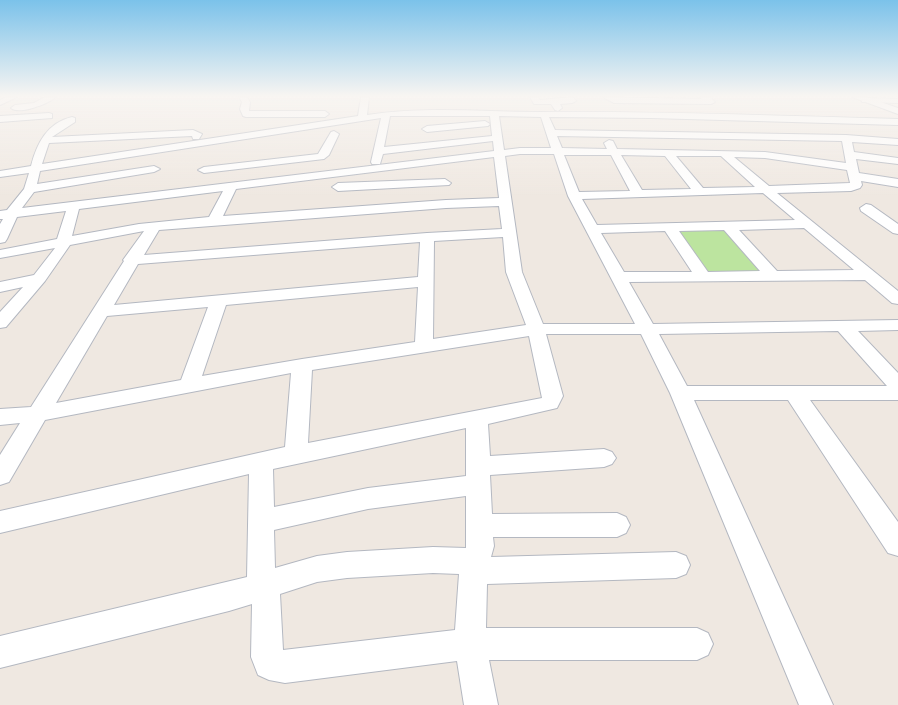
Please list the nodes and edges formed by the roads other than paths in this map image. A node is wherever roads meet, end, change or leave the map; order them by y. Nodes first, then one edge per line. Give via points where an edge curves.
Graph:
1 (427, 129) edge
2 (55, 130) edge
3 (232, 130) edge
4 (284, 130) edge
5 (383, 130) edge
6 (466, 130) edge
7 (497, 130) edge
8 (549, 130) edge
9 (273, 132) junction
10 (550, 133) junction
11 (603, 133) junction
12 (334, 134) dead end
13 (141, 135) junction
14 (789, 137) junction
15 (846, 138) junction
16 (225, 139) junction
17 (45, 140) junction
18 (898, 142) edge
19 (193, 144) junction
20 (426, 146) junction
21 (171, 148) junction
22 (379, 151) junction
23 (556, 151) junction
24 (613, 152) junction
25 (668, 152) junction
26 (498, 154) junction
27 (724, 154) junction
28 (850, 155) junction
29 (122, 156) junction
30 (787, 157) junction
31 (449, 160) junction
32 (898, 161) edge
33 (0, 163) edge
34 (263, 163) junction
35 (37, 164) junction
36 (154, 169) junction
37 (374, 169) junction
38 (204, 170) junction
39 (853, 172) junction
40 (339, 173) junction
41 (0, 174) edge
42 (445, 183) junction
43 (898, 183) edge
44 (232, 186) junction
45 (338, 187) junction
46 (30, 189) junction
47 (766, 190) junction
48 (190, 192) junction
49 (700, 192) junction
50 (638, 194) junction
51 (574, 196) junction
52 (131, 198) junction
53 (504, 202) junction
54 (446, 204) junction
55 (74, 206) junction
56 (866, 208) dead end
57 (334, 212) junction
58 (6, 214) edge
59 (214, 220) junction
60 (806, 224) junction
61 (154, 226) junction
62 (728, 226) junction
63 (669, 227) junction
64 (592, 229) junction
65 (898, 230) edge
66 (509, 233) junction
67 (427, 237) junction
68 (0, 239) edge
69 (63, 242) junction
70 (0, 254) edge
71 (131, 260) junction
72 (772, 275) junction
73 (867, 275) junction
74 (703, 276) junction
75 (618, 277) junction
76 (39, 278) junction
77 (426, 281) junction
78 (0, 287) edge
79 (898, 299) edge
80 (219, 300) junction
81 (99, 312) junction
82 (0, 323) edge
83 (898, 325) edge
84 (843, 326) junction
85 (536, 329) junction
86 (648, 330) junction
87 (424, 345) junction
88 (302, 365) junction
89 (189, 386) junction
90 (898, 386) edge
91 (680, 393) junction
92 (794, 393) junction
93 (898, 393) edge
94 (36, 414) junction
95 (0, 417) edge
96 (477, 419) junction
97 (296, 454) junction
98 (604, 458) dead end
99 (261, 461) junction
100 (0, 475) edge
101 (478, 476) junction
102 (0, 522) edge
103 (260, 522) junction
104 (617, 525) dead end
105 (479, 526) junction
106 (898, 544) edge
107 (676, 565) dead end
108 (474, 566) junction
109 (264, 587) junction
110 (470, 644) junction
111 (697, 644) dead end
112 (0, 652) edge
113 (482, 705) edge
114 (816, 705) edge

1 - 20 street
2 - 17 street
3 - 16 street
4 - 9 street
5 - 22 street
6 - 20 street
7 - 26 street
8 - 10 street
9 - 16 street
9 - 34 street
10 - 11 street
10 - 23 street
11 - 14 street
11 - 24 street
12 - 34 street via 322,156
13 - 17 street
13 - 19 street via 195,133 197,135
13 - 29 street
14 - 15 street
14 - 30 street
15 - 18 street
15 - 28 street
16 - 19 street
16 - 38 street
17 - 35 street
19 - 21 street
20 - 22 street
21 - 29 street
21 - 36 street
22 - 37 street
23 - 24 street
23 - 26 street
23 - 51 street
24 - 25 street
24 - 50 street
25 - 27 street
25 - 49 street
26 - 31 street
26 - 53 street
27 - 30 street
27 - 47 street
28 - 32 street
28 - 39 street
29 - 35 street
30 - 39 street
31 - 37 street
31 - 42 street via 451,176
33 - 35 street
34 - 38 street
35 - 41 street
35 - 46 street
36 - 46 street
36 - 52 street
37 - 40 street
38 - 48 street
39 - 43 street
39 - 47 street via 856,185 851,187
40 - 44 street
40 - 45 street
42 - 45 street
42 - 54 street
44 - 48 street
44 - 59 street
45 - 57 street
46 - 58 street
47 - 49 street
47 - 60 street
48 - 52 street
49 - 50 street
50 - 51 street
51 - 64 street
52 - 55 street
53 - 54 street
53 - 66 street
54 - 57 street
55 - 58 street
55 - 69 street
56 - 65 street
57 - 59 street
58 - 68 street
59 - 61 street
60 - 62 street
60 - 73 street
61 - 69 street
61 - 71 street
62 - 63 street
62 - 72 street
63 - 64 street
63 - 74 street
64 - 75 street
66 - 67 street
66 - 85 street via 514,272
67 - 71 street
67 - 77 street
69 - 70 street
69 - 76 street via 60,252
71 - 81 street
72 - 73 street
72 - 74 street
73 - 79 street
74 - 75 street
75 - 86 street
76 - 78 street
76 - 82 street
77 - 80 street
77 - 87 street
80 - 81 street
80 - 89 street
81 - 94 street
83 - 84 street
84 - 86 street
84 - 90 street
85 - 86 street
85 - 87 street
85 - 96 street via 552,400 544,406
86 - 91 street
87 - 88 street
88 - 89 street
88 - 97 street
89 - 94 street
91 - 92 street
91 - 114 street
92 - 93 street
92 - 106 street
94 - 95 street
94 - 100 street
96 - 97 street
96 - 101 street
97 - 99 street
98 - 101 street
99 - 102 street
99 - 103 street
101 - 103 street via 436,488 322,507
101 - 105 street
103 - 109 street via 261,574
104 - 105 street
105 - 108 street via 479,554
107 - 108 street
108 - 109 street via 433,560 348,565 317,569
108 - 110 street
109 - 110 street via 267,600 267,657 269,664 275,666 285,667
109 - 112 street
110 - 111 street
110 - 113 street

